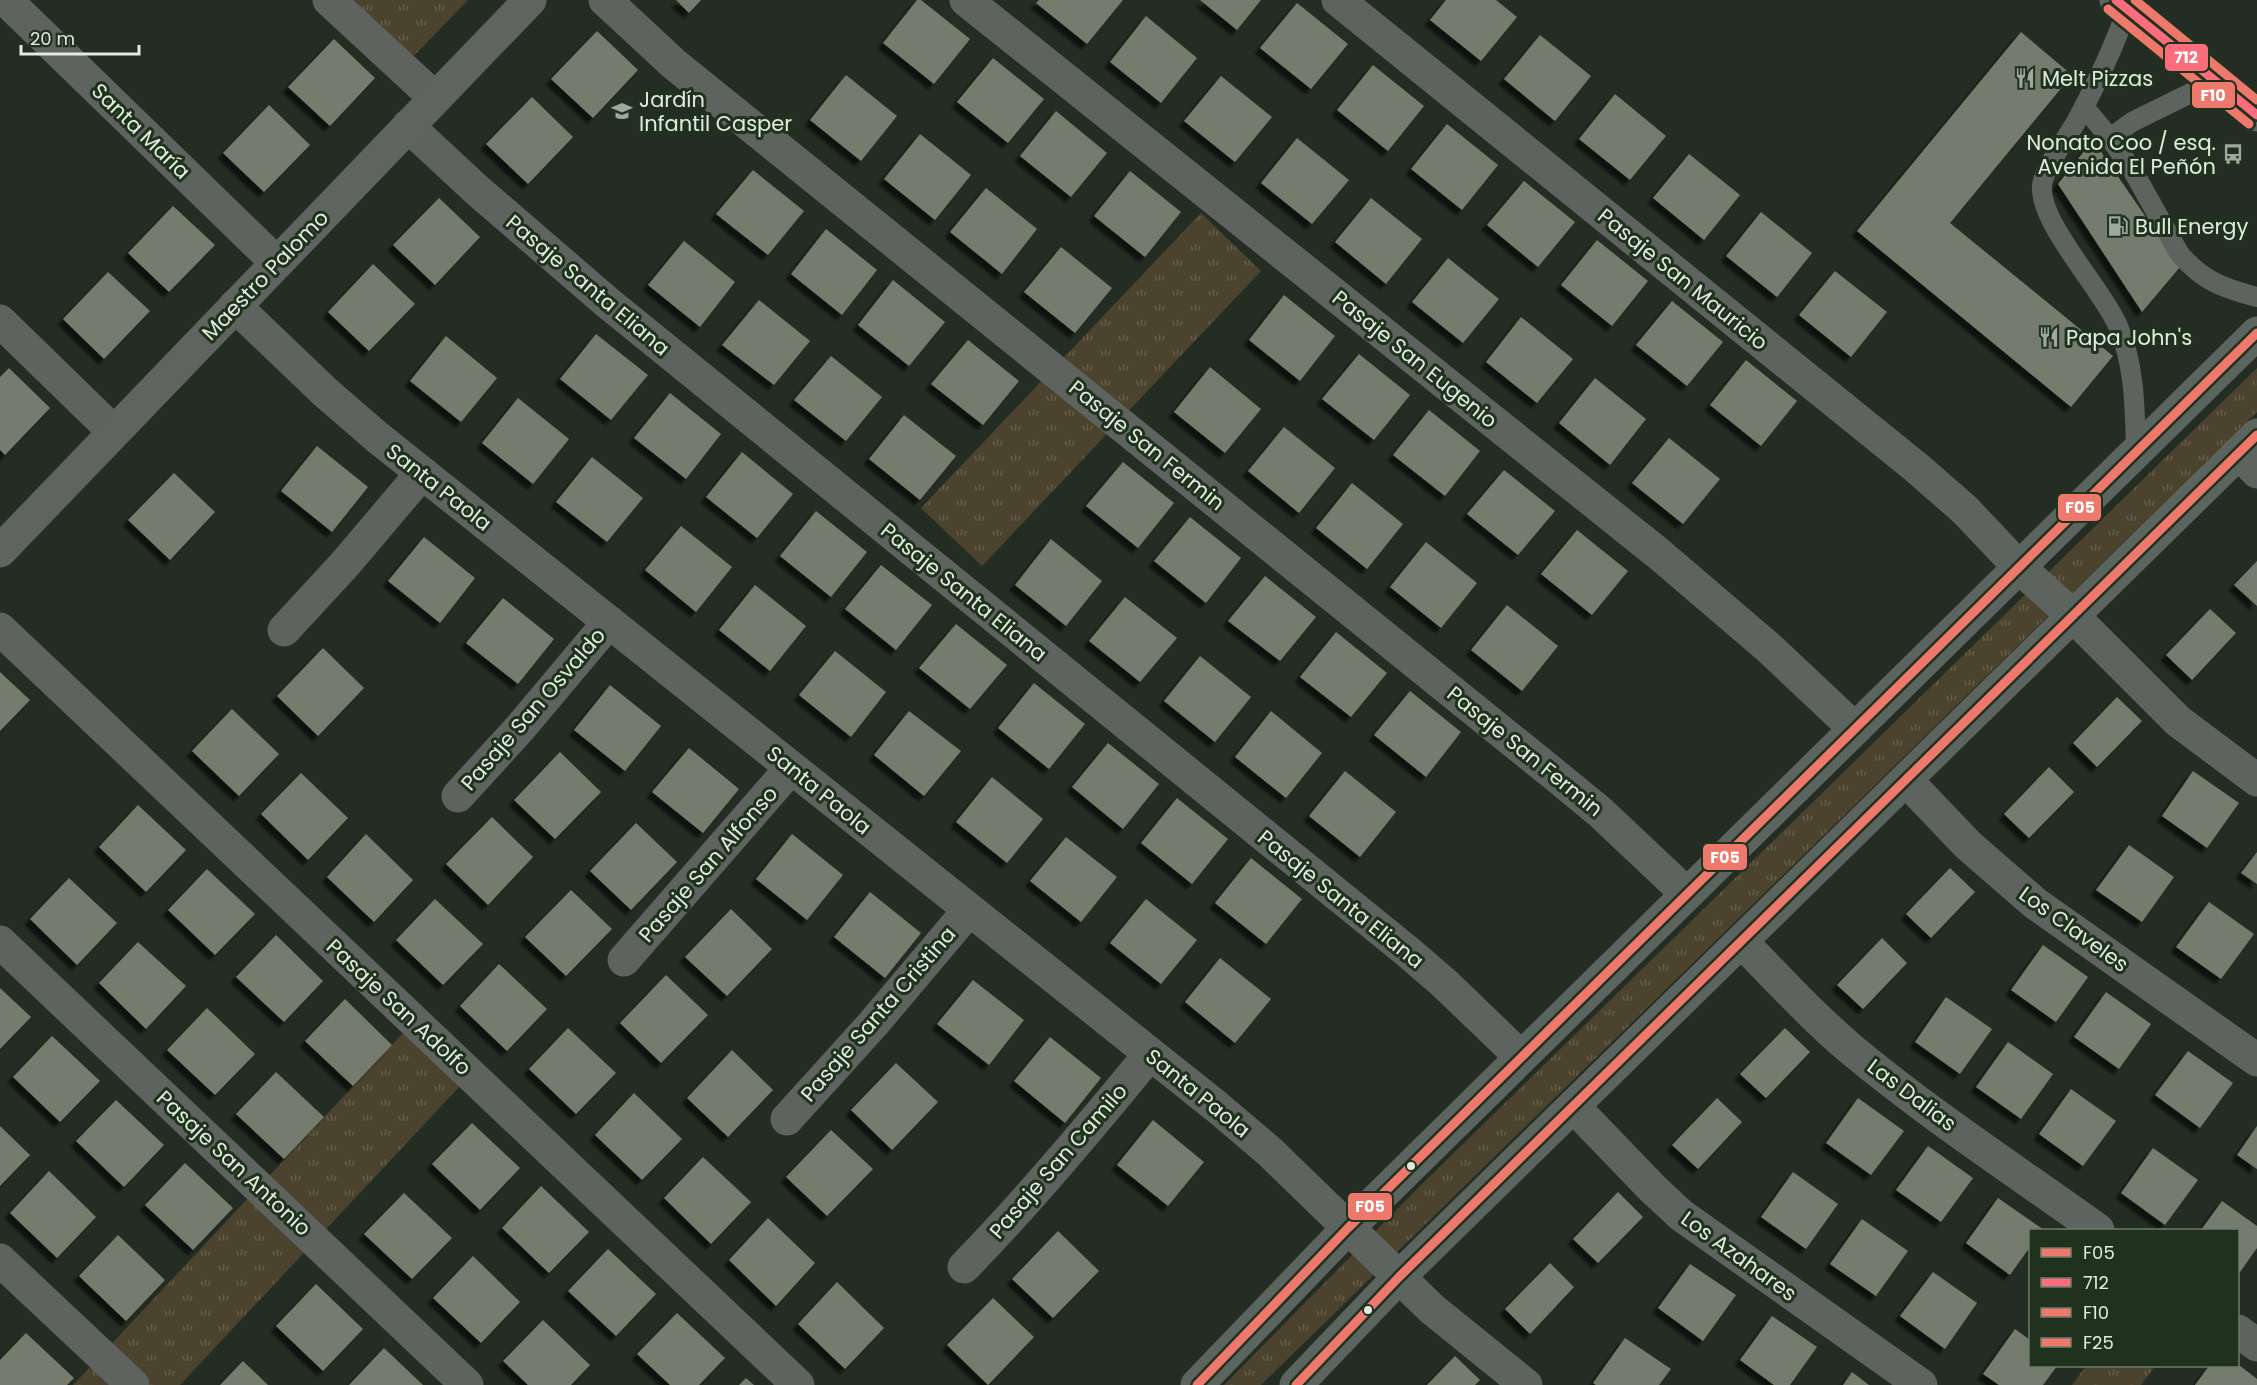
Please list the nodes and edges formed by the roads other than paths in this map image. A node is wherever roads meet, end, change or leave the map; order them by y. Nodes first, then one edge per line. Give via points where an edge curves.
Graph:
1 (6, 0) edge
2 (329, 0) edge
3 (530, 0) edge
4 (605, 0) edge
5 (966, 0) edge
6 (1338, 0) edge
7 (2122, 5) edge
8 (2215, 81) junction
9 (435, 98) junction
10 (2084, 106) junction
11 (2257, 115) edge
12 (408, 126) junction
13 (2110, 138) junction
14 (276, 263) junction
15 (2257, 297) edge
16 (235, 306) junction
17 (0, 321) edge
18 (2257, 333) edge
19 (114, 432) junction
20 (2136, 452) junction
21 (2251, 453) edge
22 (422, 473) junction
23 (0, 551) edge
24 (2019, 567) junction
25 (2073, 616) junction
26 (609, 622) junction
27 (0, 629) edge
28 (284, 630) dead end
29 (1855, 729) junction
30 (791, 768) junction
31 (1905, 780) junction
32 (2257, 780) edge
33 (458, 796) dead end
34 (1687, 894) junction
35 (969, 910) junction
36 (0, 942) edge
37 (1742, 942) junction
38 (624, 960) dead end
39 (1150, 1054) junction
40 (1521, 1057) junction
41 (2257, 1060) edge
42 (1574, 1107) junction
43 (787, 1119) dead end
44 (1348, 1227) junction
45 (2097, 1229) edge
46 (0, 1260) edge
47 (964, 1267) dead end
48 (1399, 1277) junction
49 (2239, 1332) edge
50 (2257, 1345) edge
51 (133, 1385) edge
52 (467, 1385) edge
53 (798, 1385) edge
54 (1197, 1385) edge
55 (1296, 1385) edge
56 (1526, 1385) edge
57 (1921, 1385) edge

1 - 14 street, Santa María
2 - 9 street
3 - 9 street, Maestro Palomo
4 - 34 street, Pasaje San Fermin via 674,64 1600,812
5 - 29 street, Pasaje San Eugenio via 1659,554
6 - 24 street, Pasaje San Mauricio via 1917,468 1965,510
7 - 8 street
7 - 10 lane via 2114,46
8 - 11 street
8 - 13 lane via 2150,112
9 - 12 street, Maestro Palomo
10 - 13 lane
10 - 20 lane via 2042,185 2044,205 2118,325 2130,366
12 - 14 street, Maestro Palomo
12 - 40 street, Pasaje Santa Eliana via 608,303 1408,952
13 - 15 lane via 2189,265 2215,285
14 - 16 street, Maestro Palomo
16 - 19 street, Maestro Palomo
16 - 22 street, Santa Paola via 325,392
17 - 19 street
18 - 20 main road
19 - 23 street, Maestro Palomo
20 - 24 main road
21 - 25 main road
22 - 26 street, Santa Paola
22 - 28 street
24 - 25 street, Pasaje San Mauricio
24 - 29 main road
25 - 31 main road
25 - 32 street, Pasaje San Mauricio via 2178,721
26 - 30 street, Santa Paola
26 - 33 street, Pasaje San Osvaldo
27 - 53 street, Pasaje San Adolfo
29 - 34 main road
30 - 35 street, Santa Paola
30 - 38 street, Pasaje San Alfonso
31 - 37 main road
31 - 41 street, Los Claveles via 1968,845 2036,904
34 - 40 main road
35 - 39 street, Santa Paola
35 - 43 street, Pasaje Santa Cristina
36 - 52 street, Pasaje San Antonio
37 - 42 main road
37 - 45 street, Las Dalias via 1851,1049
39 - 44 street, Santa Paola via 1270,1152
39 - 47 street, Pasaje San Camilo via 1054,1171
40 - 44 main road
42 - 48 main road
42 - 57 street, Los Azahares via 1681,1215
44 - 48 street, Santa Paola
44 - 54 main road
46 - 51 street
48 - 55 main road
48 - 56 street, Santa Paola
49 - 50 street

